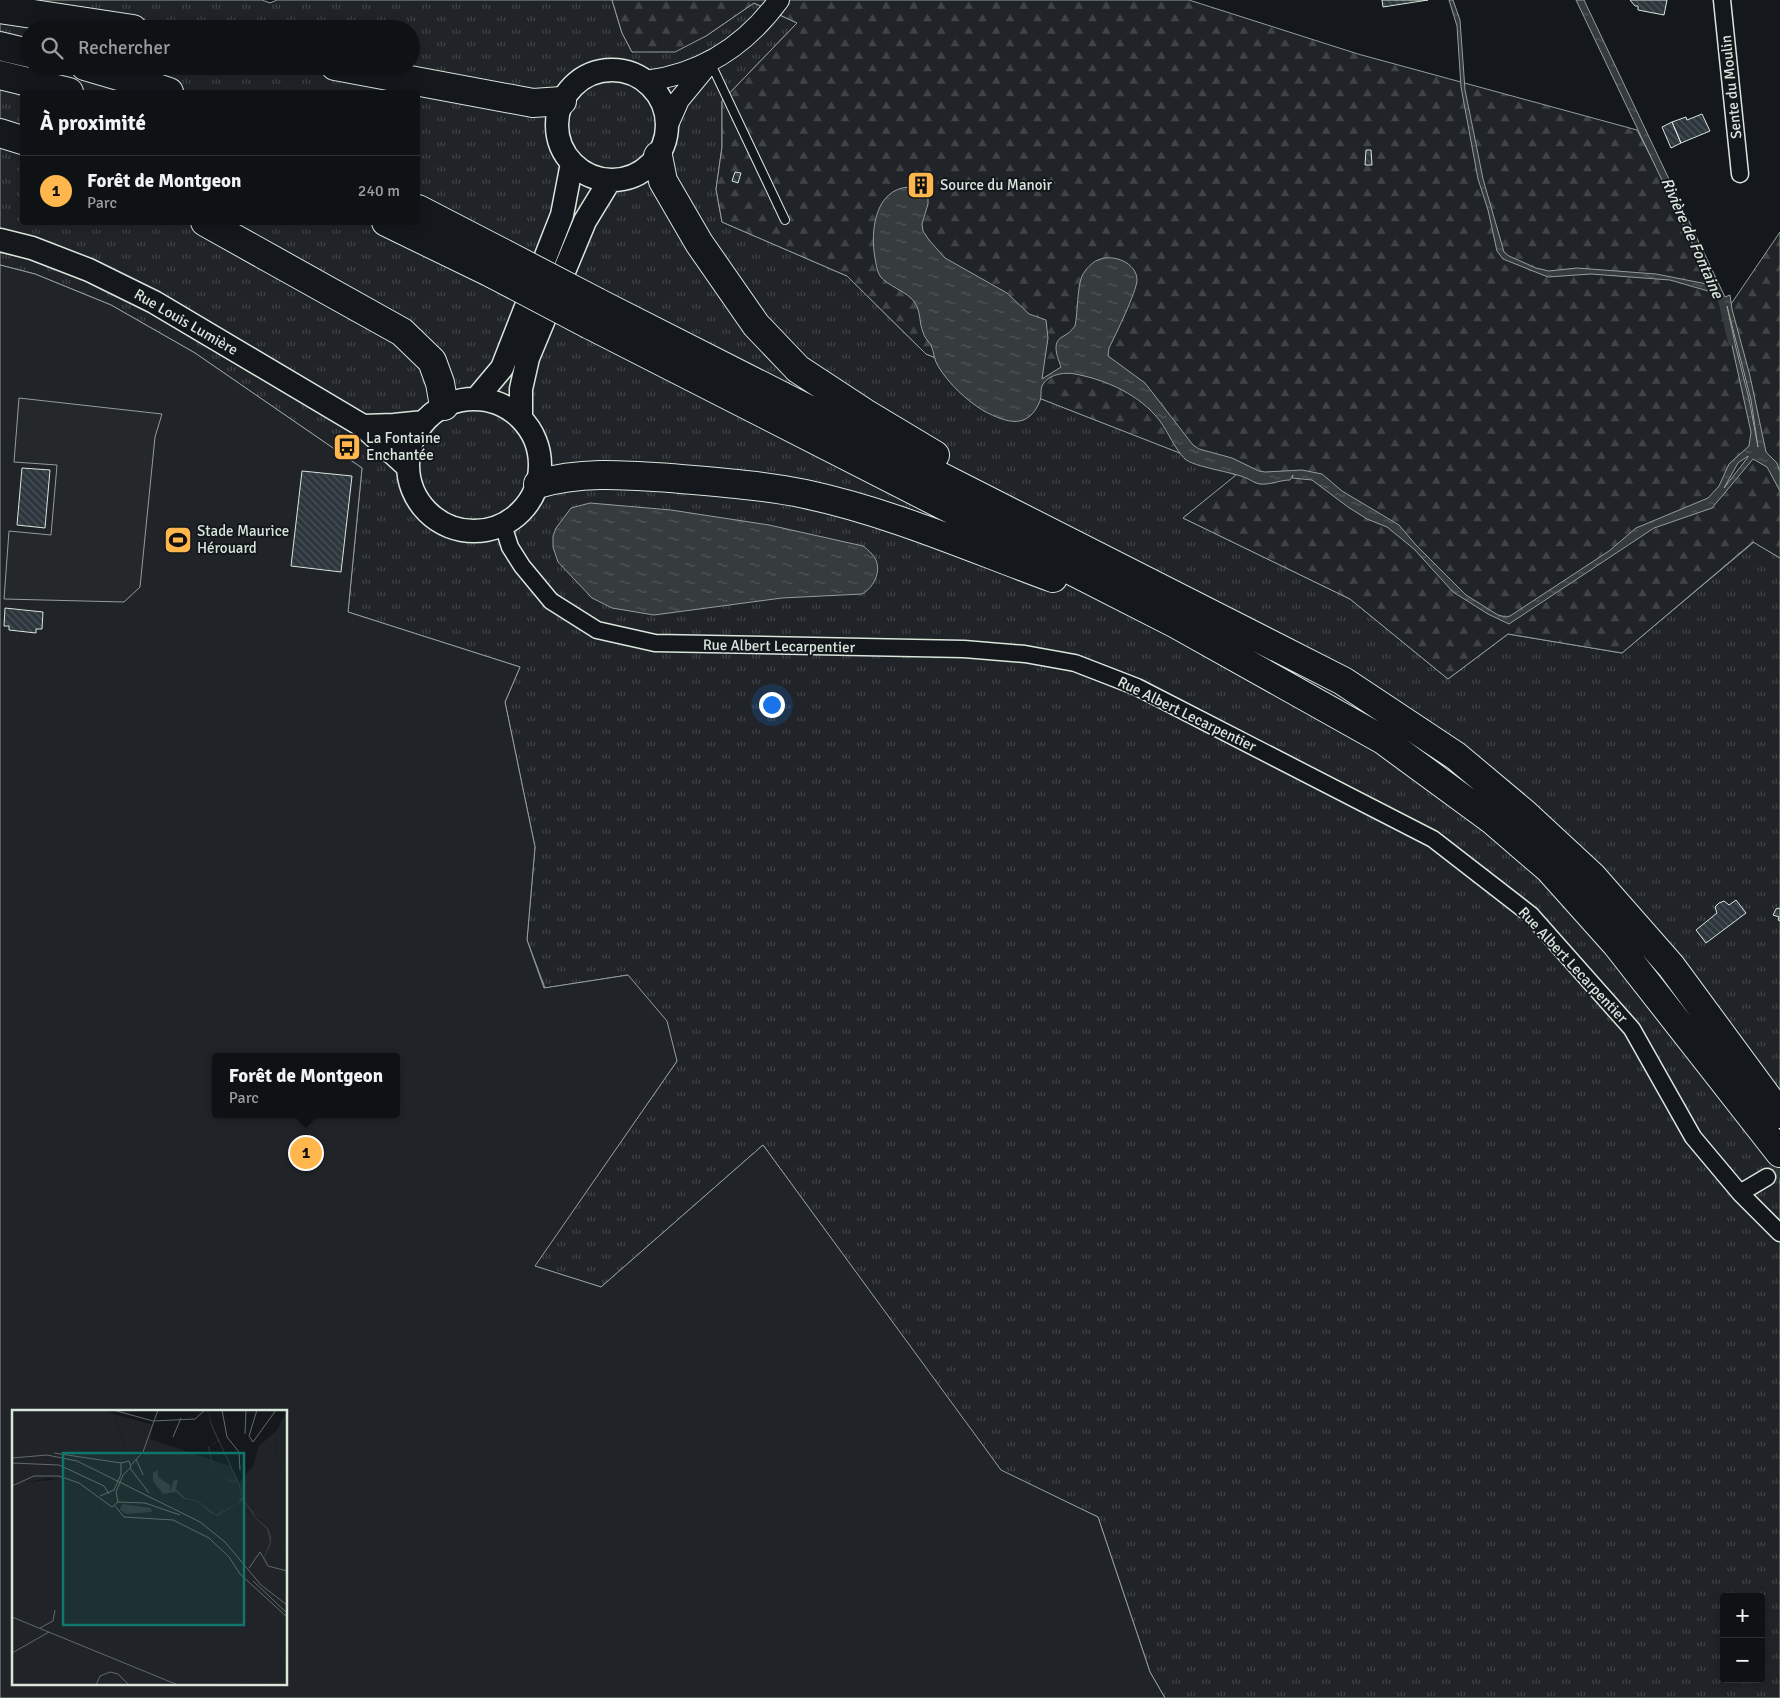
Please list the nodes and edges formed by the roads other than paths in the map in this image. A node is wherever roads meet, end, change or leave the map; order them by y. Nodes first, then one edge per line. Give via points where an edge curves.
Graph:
1 (779, 0) edge
2 (1722, 0) edge
3 (0, 9) edge
4 (73, 20) edge
5 (0, 46) edge
6 (20, 51) edge
7 (710, 62) junction
8 (0, 75) edge
9 (118, 75) edge
10 (383, 75) edge
11 (646, 81) junction
12 (61, 90) edge
13 (164, 90) edge
14 (562, 101) junction
15 (668, 126) junction
16 (0, 133) edge
17 (20, 139) edge
18 (658, 156) junction
19 (572, 163) junction
20 (1740, 174) dead end
21 (610, 180) junction
22 (420, 210) edge
23 (784, 220) dead end
24 (210, 225) edge
25 (394, 225) edge
26 (0, 240) edge
27 (498, 264) junction
28 (594, 313) junction
29 (476, 399) junction
30 (434, 414) junction
31 (522, 418) junction
32 (363, 426) junction
33 (408, 467) junction
34 (538, 484) junction
35 (503, 525) junction
36 (1142, 579) junction
37 (1176, 624) junction
38 (1780, 1114) edge
39 (1780, 1153) edge
40 (1767, 1177) tunnel mouth
41 (1740, 1193) junction
42 (1780, 1233) edge

1 - 7 street via 750,34
2 - 20 street, Sente du Moulin
3 - 4 highway
5 - 6 highway
7 - 11 street via 677,75
7 - 15 street via 679,100
7 - 23 lane
8 - 12 highway
9 - 13 highway
10 - 14 highway via 533,103
11 - 14 main road via 635,73 620,70 593,73 570,89
11 - 15 main road via 658,94
14 - 19 main road via 558,133
15 - 18 main road
16 - 17 highway
18 - 21 main road via 645,169 628,177
18 - 36 highway via 663,181 699,243 756,325 798,368 865,413
19 - 21 main road via 583,172
19 - 29 main road via 562,215 502,368
21 - 31 main road via 585,221 528,358 521,389
22 - 27 highway
24 - 30 highway via 402,332 432,361 440,383
25 - 27 highway
26 - 32 main road, Rue Louis Lumière via 32,248 89,270 154,302
27 - 28 highway, bridge
28 - 36 highway
28 - 37 highway
29 - 30 main road via 460,400
29 - 31 main road via 508,408
30 - 32 main road via 394,425
30 - 33 main road via 415,435
31 - 34 main road via 538,449 541,466
32 - 33 main road, Rue Louis Lumière
33 - 35 main road via 412,488 423,507 440,521 460,529 482,531
34 - 35 main road via 530,500
34 - 37 highway via 584,475 643,476 720,482 805,494 879,514
35 - 41 street, Rue Albert Lecarpentier via 510,547 551,601 597,630 655,643 964,649 1025,654 1075,663 1137,687 1433,839 1531,915 1632,1029 1693,1137
36 - 38 highway via 1343,681 1456,756 1524,813 1592,876 1671,966
37 - 39 highway via 1383,740 1492,820 1549,870 1618,945
40 - 41 street
41 - 42 street, Rue Albert Lecarpentier

